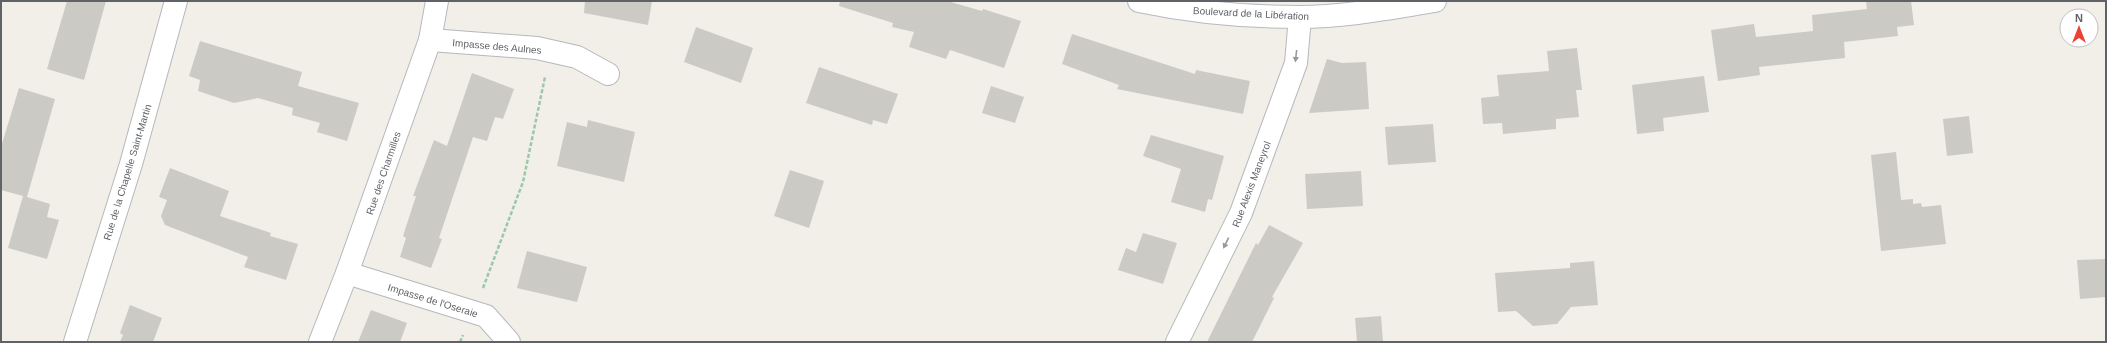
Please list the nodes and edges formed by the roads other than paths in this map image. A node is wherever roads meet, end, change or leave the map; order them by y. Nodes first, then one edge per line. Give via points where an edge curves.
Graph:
1 (176, 1) edge
2 (437, 1) edge
3 (1139, 1) edge
4 (1435, 1) edge
5 (1300, 17) junction
6 (430, 40) junction
7 (608, 74) dead end
8 (347, 273) junction
9 (75, 342) edge
10 (320, 342) edge
11 (509, 342) edge
12 (1177, 342) edge

1 - 9 street, Rue de la Chapelle Saint-Martin via 131,164
2 - 6 street, Rue des Charmilles
3 - 5 street, Boulevard de la Libération via 1192,11
4 - 5 street, Boulevard de la Libération via 1368,12
5 -> 12 street, Rue Alexis Maneyrol via 1296,63 1243,206
6 - 7 street, Impasse des Aulnes via 537,48 577,56
6 - 8 street, Rue des Charmilles
8 - 10 street, Rue des Charmilles
8 - 11 street, Impasse de l'Oseraie via 486,316

